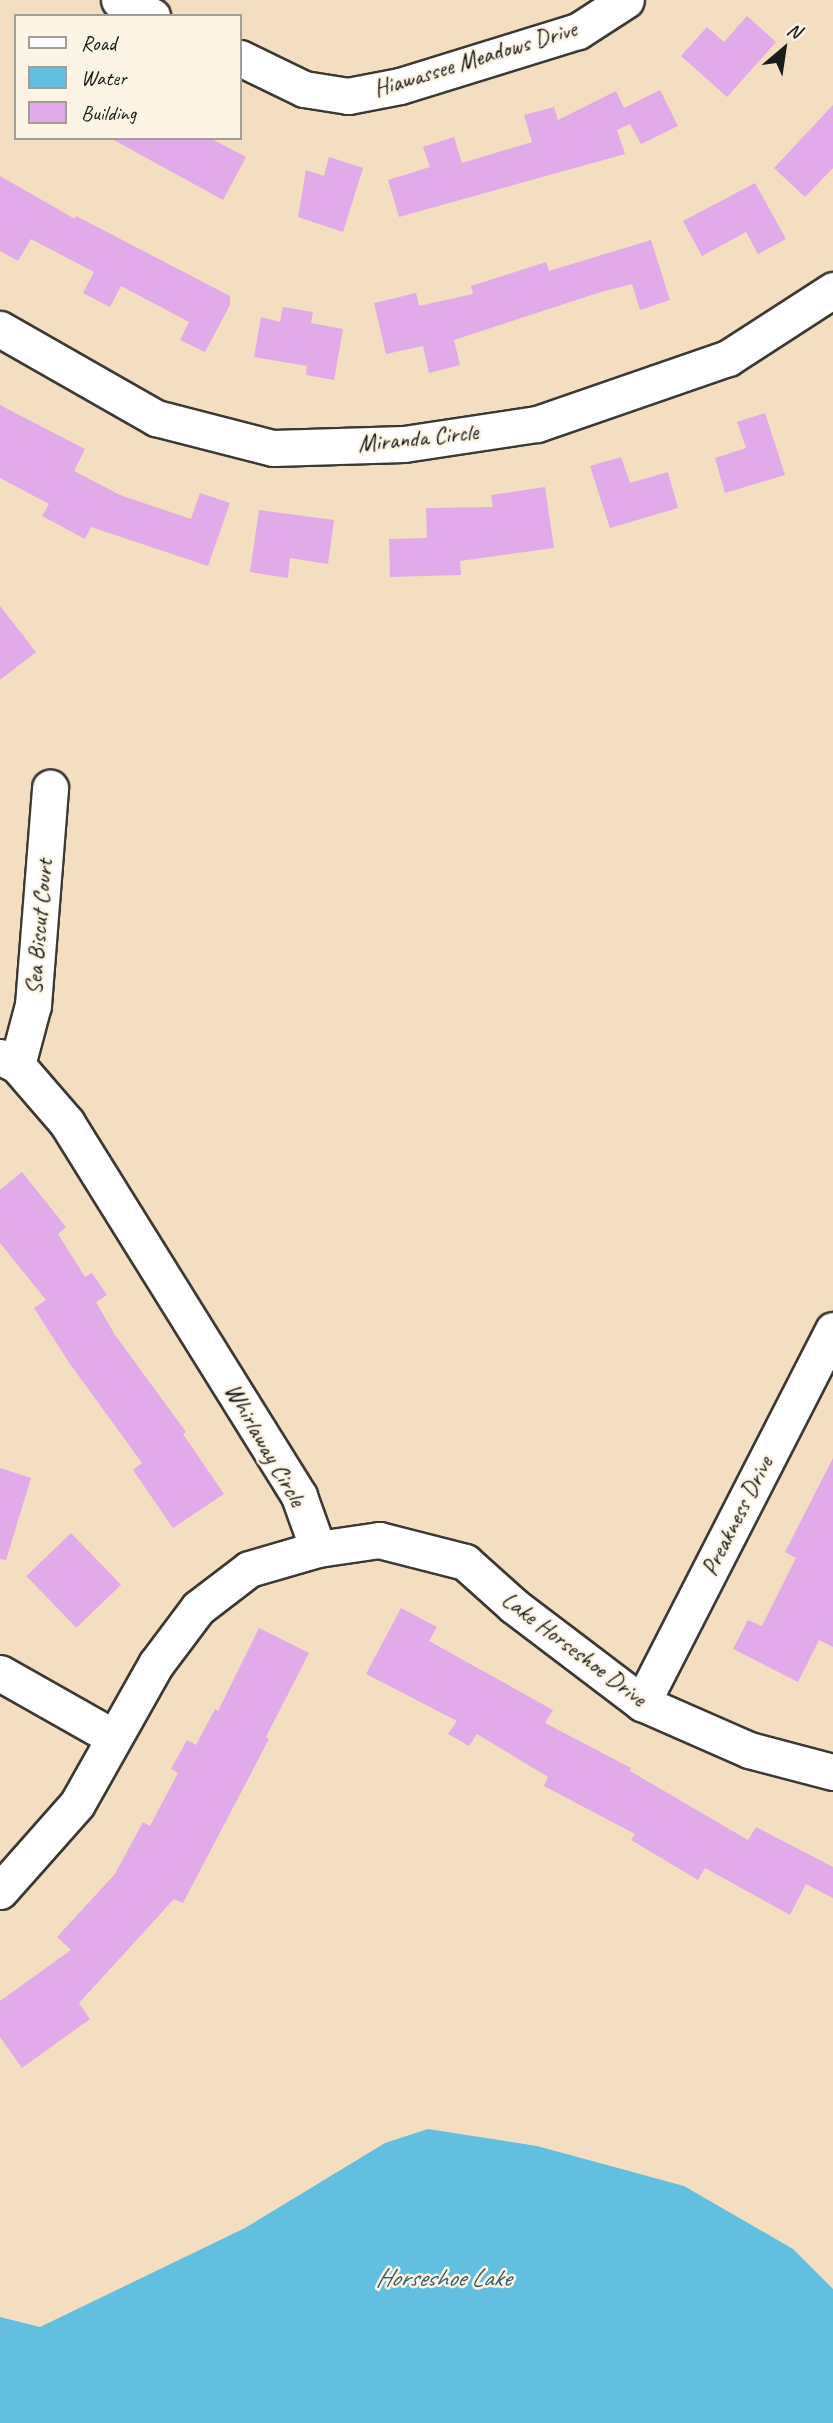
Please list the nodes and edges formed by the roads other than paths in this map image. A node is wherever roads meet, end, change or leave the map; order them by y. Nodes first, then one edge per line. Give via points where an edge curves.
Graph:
1 (119, 0) edge
2 (626, 0) edge
3 (148, 14) edge
4 (242, 59) edge
5 (833, 290) edge
6 (0, 328) edge
7 (50, 788) dead end
8 (8, 1061) edge
9 (833, 1330) edge
10 (318, 1549) junction
11 (0, 1673) edge
12 (642, 1703) junction
13 (113, 1737) junction
14 (833, 1772) edge
15 (0, 1891) edge

1 - 3 street
2 - 4 street, Hiawassee Meadows Drive via 578,31 400,86 348,96 304,89
5 - 6 street, Miranda Circle via 728,358 537,424 404,444 273,449 156,418
7 - 8 street, Sea Biscut Court via 33,1005
8 - 10 street, Whirlaway Circle via 67,1123 299,1496
9 - 12 street, Preakness Drive
10 - 12 street, Lake Horseshoe Drive via 379,1540 465,1562 514,1606
10 - 13 street via 248,1569 198,1608 156,1664
11 - 13 street
12 - 14 street, Lake Horseshoe Drive via 749,1750
13 - 15 street via 77,1804

